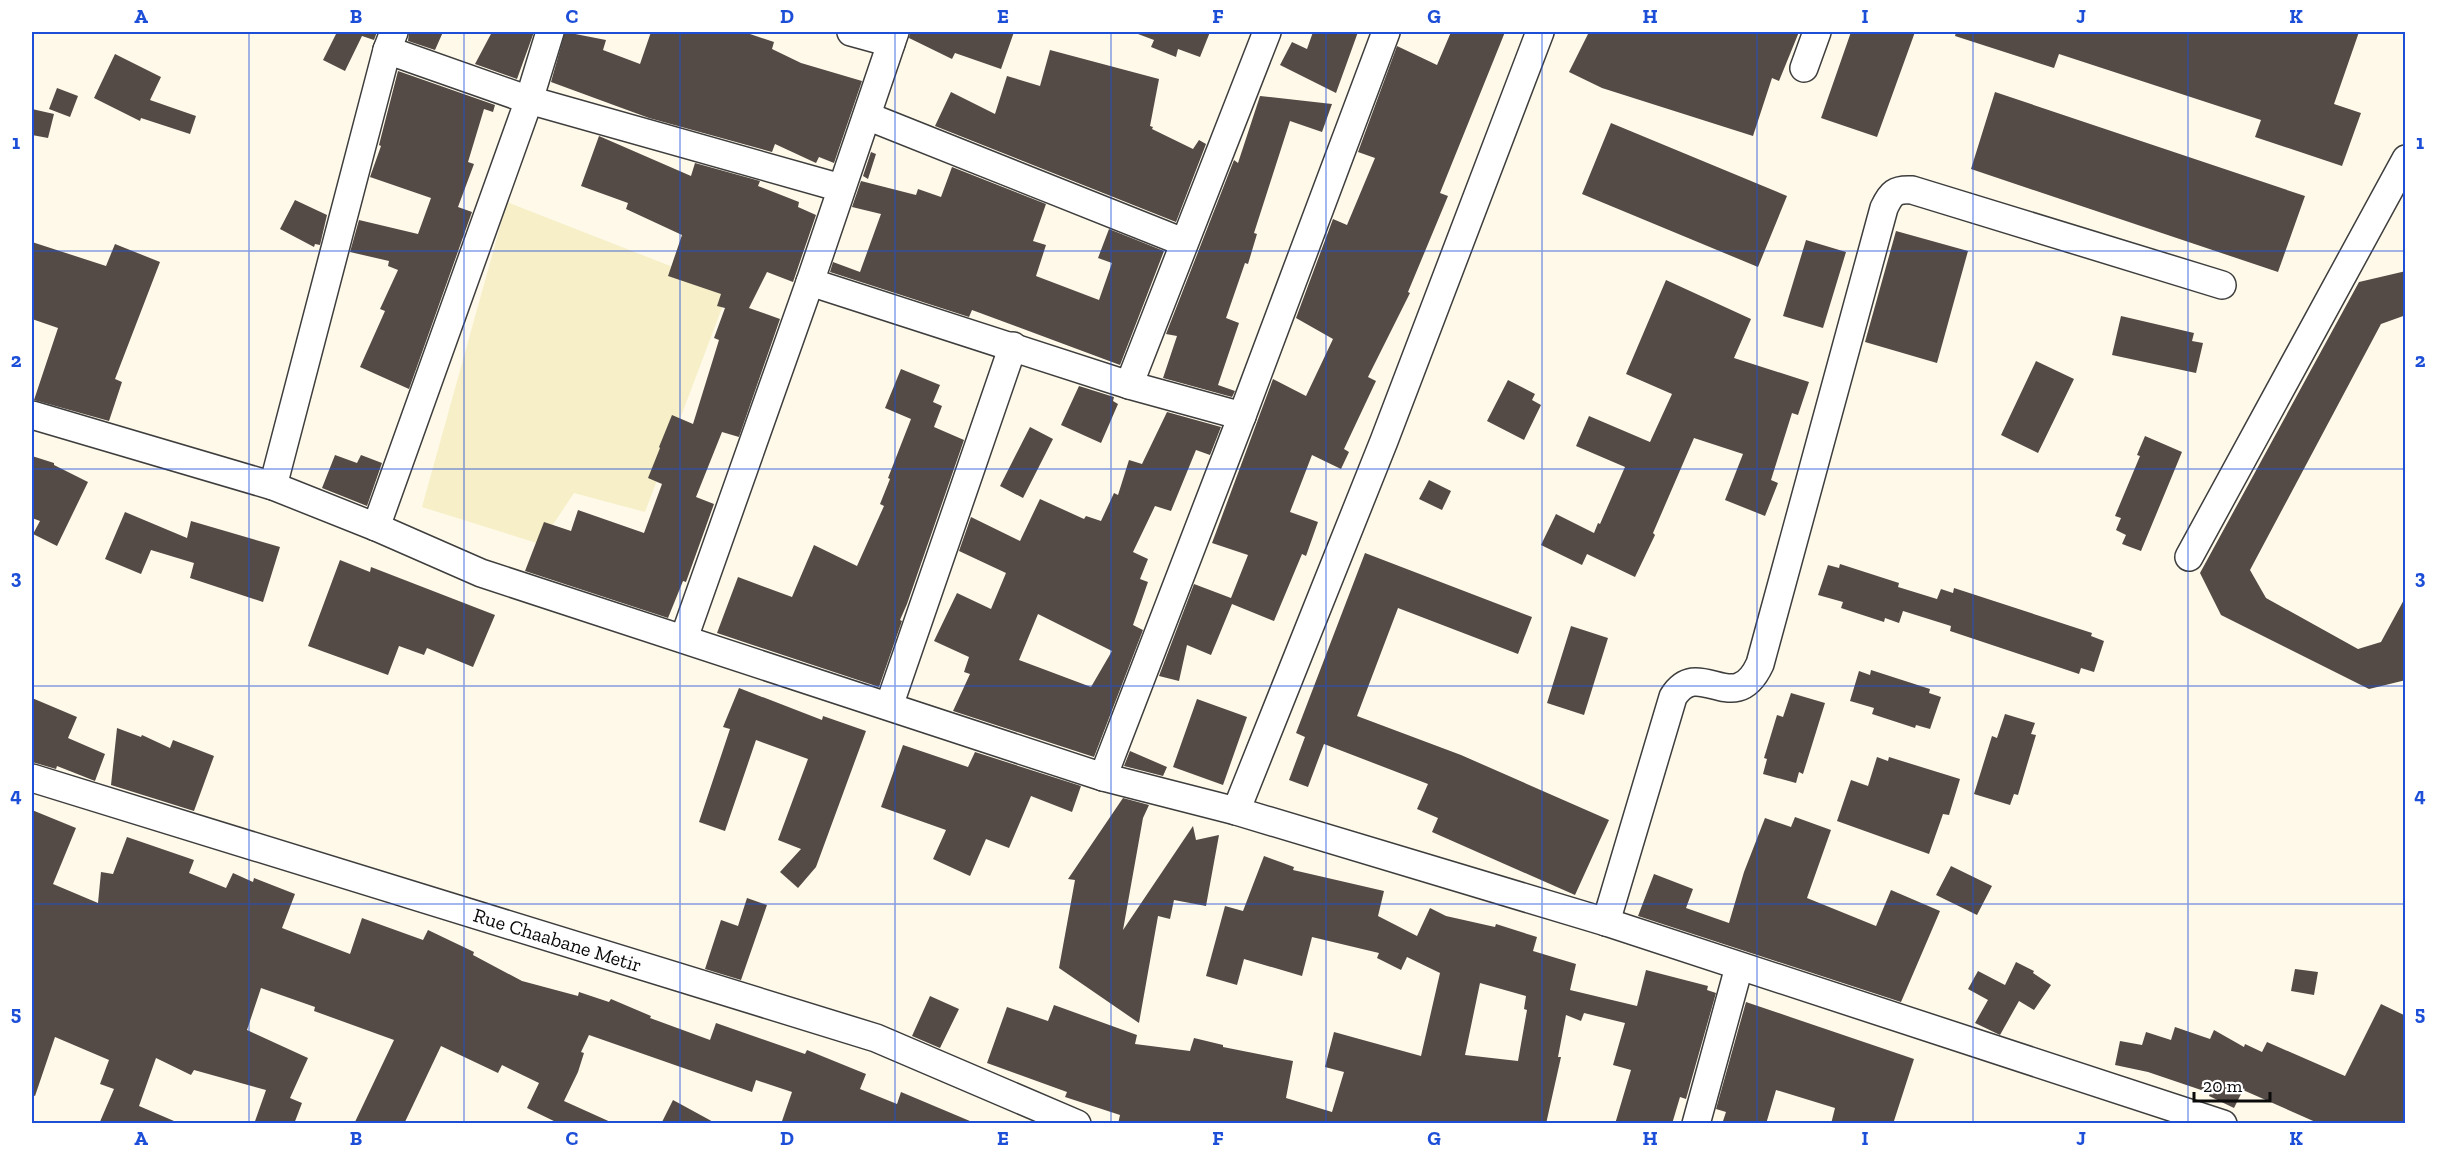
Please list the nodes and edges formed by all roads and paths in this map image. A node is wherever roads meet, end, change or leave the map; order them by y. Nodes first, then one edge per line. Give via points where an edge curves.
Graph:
1 (550, 32) edge
2 (851, 32) edge
3 (1267, 32) edge
4 (1386, 32) edge
5 (1540, 32) edge
6 (1817, 32) edge
7 (893, 37) edge
8 (390, 41) edge
9 (1804, 68) dead end
10 (529, 100) junction
11 (867, 116) junction
12 (2406, 159) edge
13 (841, 188) junction
14 (1183, 242) junction
15 (810, 282) junction
16 (2222, 285) dead end
17 (1013, 346) junction
18 (1129, 385) junction
19 (32, 416) edge
20 (1242, 417) junction
21 (273, 486) junction
22 (376, 527) junction
23 (2189, 557) dead end
24 (684, 638) junction
25 (889, 706) junction
26 (32, 777) edge
27 (1103, 777) junction
28 (1236, 812) junction
29 (1606, 922) junction
30 (1739, 967) junction
31 (1077, 1124) edge
32 (1696, 1124) edge
33 (2223, 1124) edge

1 - 10 street
2 - 7 street
3 - 14 street
4 - 20 street
5 - 28 street via 1384,441
6 - 9 street
7 - 11 street
8 - 10 street
8 - 21 street
10 - 13 street
10 - 22 street
11 - 13 street
11 - 14 street
12 - 23 street
13 - 15 street
14 - 18 street
15 - 17 street
15 - 24 street
16 - 29 street via 1912,190 1899,189 1890,195 1760,664 1755,674 1738,688 1696,681 1685,683 1673,697
17 - 18 street
17 - 25 street
18 - 20 street
19 - 21 street
20 - 27 street
21 - 22 street
22 - 24 street via 481,573
24 - 25 street
25 - 27 street
26 - 31 street, Rue Chaabane Metir via 876,1038
27 - 28 street
28 - 29 street
29 - 30 street
30 - 32 street
30 - 33 street

